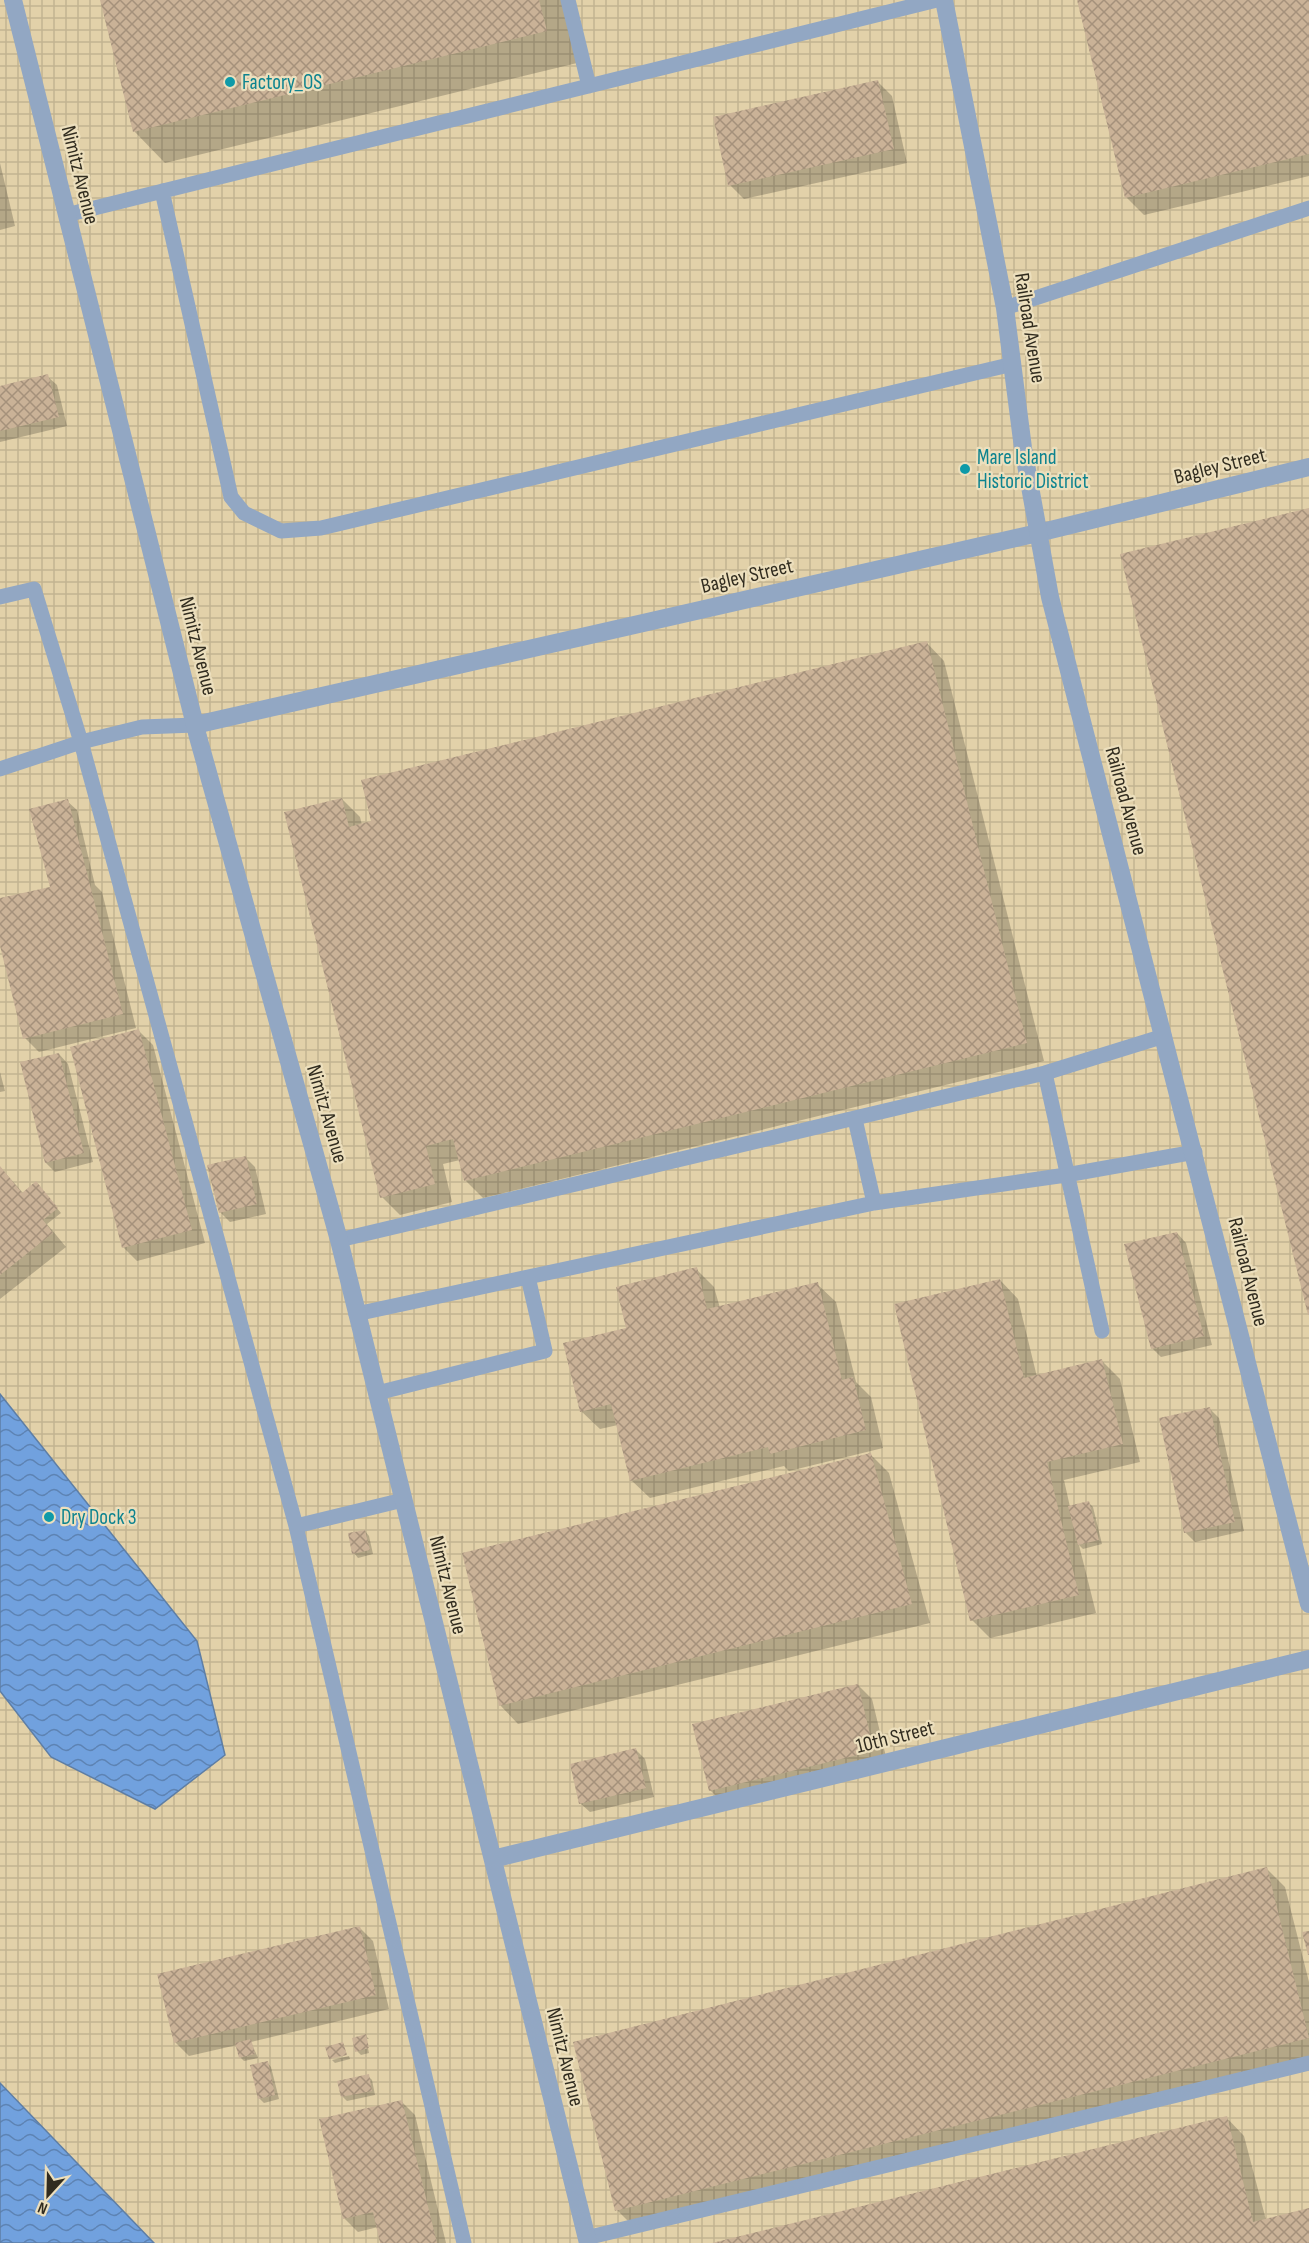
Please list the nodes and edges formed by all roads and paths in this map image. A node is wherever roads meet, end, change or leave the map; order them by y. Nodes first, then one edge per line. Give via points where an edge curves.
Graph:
1 (13, 0) edge
2 (568, 0) edge
3 (937, 0) edge
4 (944, 0) edge
5 (589, 86) junction
6 (162, 191) junction
7 (1309, 207) edge
8 (66, 215) junction
9 (1005, 308) junction
10 (1013, 364) junction
11 (1309, 467) edge
12 (1038, 533) junction
13 (0, 597) edge
14 (195, 725) junction
15 (81, 742) junction
16 (0, 770) edge
17 (1164, 1036) junction
18 (1046, 1073) junction
19 (855, 1119) junction
20 (1195, 1152) junction
21 (1066, 1175) junction
22 (874, 1203) junction
23 (339, 1240) junction
24 (528, 1278) junction
25 (356, 1314) junction
26 (1102, 1331) dead end
27 (377, 1393) junction
28 (403, 1500) junction
29 (296, 1526) junction
30 (1309, 1604) edge
31 (1309, 1659) edge
32 (493, 1859) junction
33 (1309, 2063) edge
34 (587, 2241) edge
35 (464, 2243) edge

1 - 8 street, Nimitz Avenue
2 - 5 lane
3 - 5 lane
4 - 9 street, Railroad Avenue
5 - 6 lane
6 - 8 lane
6 - 10 lane via 231,497 244,513 281,531 321,528
7 - 9 lane
8 - 14 street, Nimitz Avenue
9 - 10 street, Railroad Avenue
10 - 12 street, Railroad Avenue
11 - 12 street, Bagley Street
12 - 14 street, Bagley Street
12 - 17 street, Railroad Avenue via 1050,597
13 - 15 lane via 34,589
14 - 15 lane via 142,727
14 - 23 street, Nimitz Avenue
15 - 16 lane
15 - 29 lane
17 - 18 lane
17 - 20 street, Railroad Avenue
18 - 19 lane
18 - 21 lane
19 - 22 lane
19 - 23 lane
20 - 21 lane
20 - 30 street, Railroad Avenue
21 - 22 lane
21 - 26 lane
22 - 24 lane
23 - 25 street, Nimitz Avenue
24 - 25 lane
24 - 27 lane via 545,1351
25 - 27 street, Nimitz Avenue
27 - 28 street, Nimitz Avenue
28 - 29 lane
28 - 32 street, Nimitz Avenue
29 - 35 lane
31 - 32 street, 10th Street
32 - 34 street, Nimitz Avenue
33 - 34 lane

